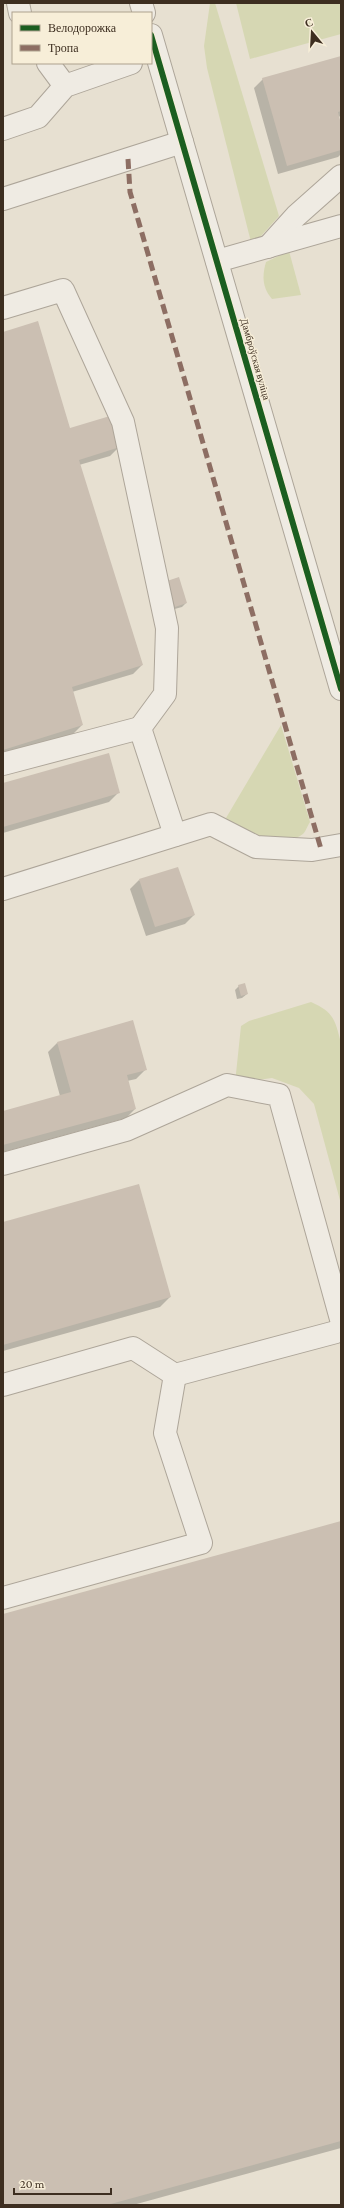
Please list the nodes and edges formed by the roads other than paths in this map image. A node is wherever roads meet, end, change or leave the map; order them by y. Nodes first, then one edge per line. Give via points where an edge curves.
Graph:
1 (153, 48) edge
2 (49, 64) edge
3 (128, 64) edge
4 (66, 86) junction
5 (3, 129) edge
6 (182, 142) junction
7 (341, 176) edge
8 (3, 199) edge
9 (341, 226) edge
10 (268, 247) junction
11 (217, 260) junction
12 (3, 308) edge
13 (338, 666) edge
14 (341, 689) edge
15 (140, 728) junction
16 (3, 764) edge
17 (175, 835) junction
18 (341, 844) edge
19 (3, 889) edge
20 (3, 1164) edge
21 (338, 1326) edge
22 (175, 1375) junction
23 (3, 1385) edge
24 (3, 1598) edge

1 - 6 street, Дамброўская вуліца
2 - 4 street
3 - 4 street
4 - 5 street via 38,117
6 - 8 street
6 - 11 street, Дамброўская вуліца
7 - 10 street via 296,216
9 - 10 street
10 - 11 street
11 - 13 street, Дамброўская вуліца
12 - 15 street via 63,290 123,422 167,628 166,694
13 - 14 street, Дамброўская вуліца
15 - 16 street
15 - 17 street
17 - 18 street via 211,824 256,847 312,850
17 - 19 street
20 - 21 street via 126,1130 227,1085 279,1095
21 - 22 street
22 - 23 street via 133,1348
22 - 24 street via 165,1433 201,1542

